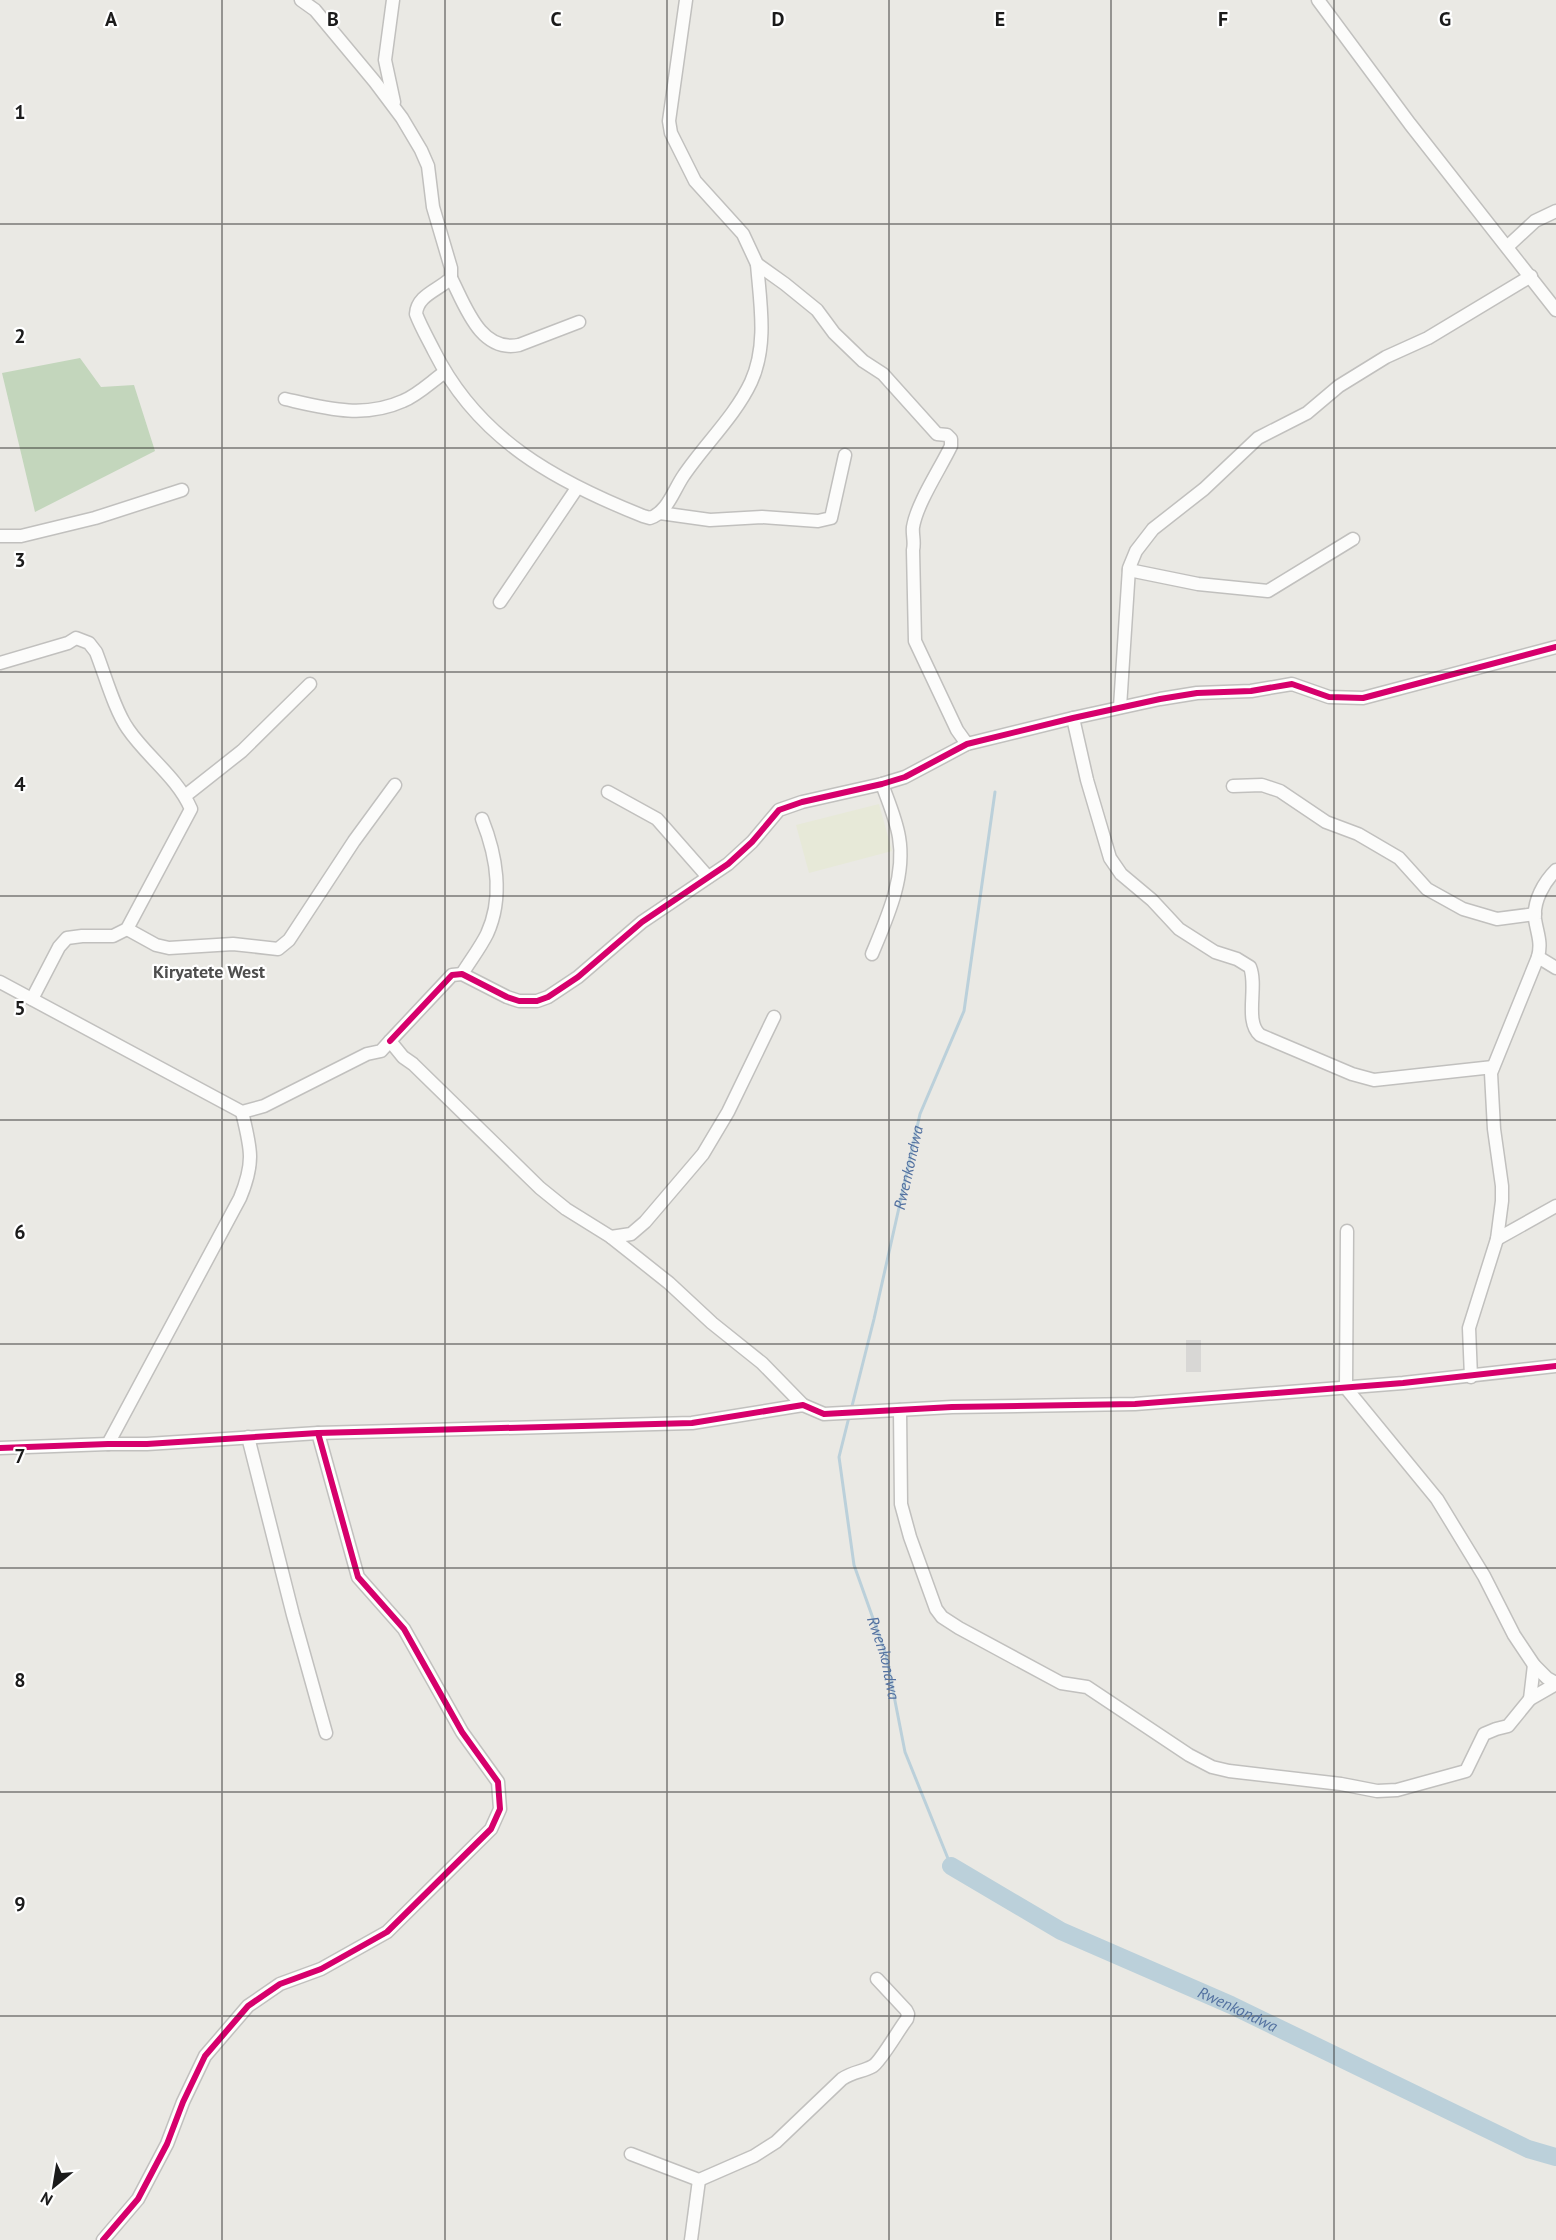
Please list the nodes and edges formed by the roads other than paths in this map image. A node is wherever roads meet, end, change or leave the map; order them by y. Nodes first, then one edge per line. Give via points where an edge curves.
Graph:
1 (302, 0) edge
2 (393, 0) edge
3 (686, 0) edge
4 (1318, 0) edge
5 (395, 109) junction
6 (1556, 211) edge
7 (1507, 247) junction
8 (757, 264) junction
9 (1531, 276) junction
10 (451, 278) junction
11 (1556, 310) edge
12 (579, 322) dead end
13 (445, 372) junction
14 (285, 399) dead end
15 (845, 455) dead end
16 (577, 488) junction
17 (182, 490) dead end
18 (660, 513) junction
19 (0, 536) edge
20 (1353, 539) dead end
21 (1129, 570) junction
22 (500, 602) dead end
23 (1556, 647) edge
24 (0, 663) edge
25 (310, 684) dead end
26 (1120, 707) junction
27 (1073, 718) junction
28 (967, 744) junction
29 (882, 784) junction
30 (395, 785) dead end
31 (1233, 786) dead end
32 (608, 792) dead end
33 (185, 796) junction
34 (482, 819) dead end
35 (1556, 870) edge
36 (708, 877) junction
37 (1535, 914) junction
38 (127, 929) junction
39 (872, 954) dead end
40 (1538, 957) junction
41 (1556, 968) edge
42 (462, 974) junction
43 (0, 982) edge
44 (32, 999) junction
45 (774, 1017) dead end
46 (390, 1041) junction
47 (1493, 1067) junction
48 (242, 1112) junction
49 (1556, 1206) edge
50 (1347, 1231) dead end
51 (611, 1237) junction
52 (1497, 1239) junction
53 (1556, 1366) edge
54 (1471, 1377) junction
55 (1346, 1388) junction
56 (803, 1405) junction
57 (900, 1410) junction
58 (318, 1433) junction
59 (248, 1437) junction
60 (108, 1444) junction
61 (0, 1448) edge
62 (1534, 1665) junction
63 (1556, 1684) edge
64 (1530, 1699) junction
65 (326, 1733) dead end
66 (877, 1979) dead end
67 (632, 2154) dead end
68 (699, 2180) junction
69 (103, 2240) edge
70 (691, 2240) edge

1 - 5 street via 315,10
2 - 5 street via 385,60
3 - 8 street via 669,114 671,133 695,181 743,234
4 - 7 street
5 - 10 street via 428,166 433,207
6 - 7 street via 1535,221
7 - 9 street
8 - 18 street via 761,337 755,371 745,393
8 - 28 street via 817,310 834,333 883,374 937,434 951,439 913,529 914,624 915,641
9 - 11 street
9 - 21 street via 1428,338 1394,352 1339,386 1307,413 1253,442 1198,494 1153,529 1136,551
10 - 12 street via 477,328 502,345 519,345
10 - 13 street via 421,299 416,309
13 - 14 street via 405,401 372,410 336,410
13 - 16 street via 465,402 491,429
15 - 18 street via 831,518 710,520
16 - 18 street via 643,516 650,518
16 - 22 street
17 - 19 street via 85,520 21,536
20 - 21 street via 1268,591 1198,584
21 - 26 street
23 - 26 street via 1363,698 1329,697 1292,684 1251,691 1197,693
24 - 33 street via 76,638 89,643 127,728
25 - 33 street via 242,751
26 - 27 street
27 - 28 street
27 - 47 street via 1092,799 1114,867 1179,929 1215,952 1237,958 1250,967 1254,982 1252,1022 1260,1035 1374,1080
28 - 29 street via 905,777
29 - 36 street via 779,810 741,853
29 - 39 street via 901,853 892,904
30 - 38 street via 289,940 278,949 233,944 169,948
31 - 37 street via 1262,785 1280,790 1326,822 1358,834 1399,858 1427,889 1463,909 1497,919
32 - 36 street via 657,819
33 - 38 street via 191,809 189,817
34 - 42 street via 495,865 494,905 487,934
35 - 37 street via 1544,885
36 - 42 street via 642,922 578,977 548,997 519,1001
37 - 40 street via 1541,941
38 - 44 street via 112,936 66,938
40 - 41 street
40 - 47 street
42 - 46 street via 447,978
43 - 44 street
44 - 48 street
45 - 51 street via 703,1154 645,1222 631,1234
46 - 48 street via 381,1051 367,1054 264,1106
46 - 51 street via 540,1188
47 - 52 street via 1490,1082 1502,1186
48 - 60 street via 252,1161 249,1177
49 - 52 street
50 - 55 street
51 - 56 street via 762,1363
52 - 54 street via 1469,1328
53 - 54 street
54 - 55 street
55 - 57 street via 1135,1404
55 - 62 street via 1437,1499
56 - 57 street via 824,1414
56 - 58 street via 692,1424
57 - 64 street via 903,1514 942,1617 1061,1683 1087,1687 1212,1767 1368,1791 1397,1790 1466,1771 1484,1734 1508,1726
58 - 59 street
58 - 69 street via 358,1577 404,1629 462,1732 498,1782 500,1809 492,1829 387,1932 321,1970 280,1984 248,2006 205,2056 138,2199
59 - 60 street
59 - 65 street
60 - 61 street
62 - 63 street
62 - 64 street
63 - 64 street
66 - 68 street via 908,2014 879,2061 842,2079 765,2149
67 - 68 street
68 - 70 street

